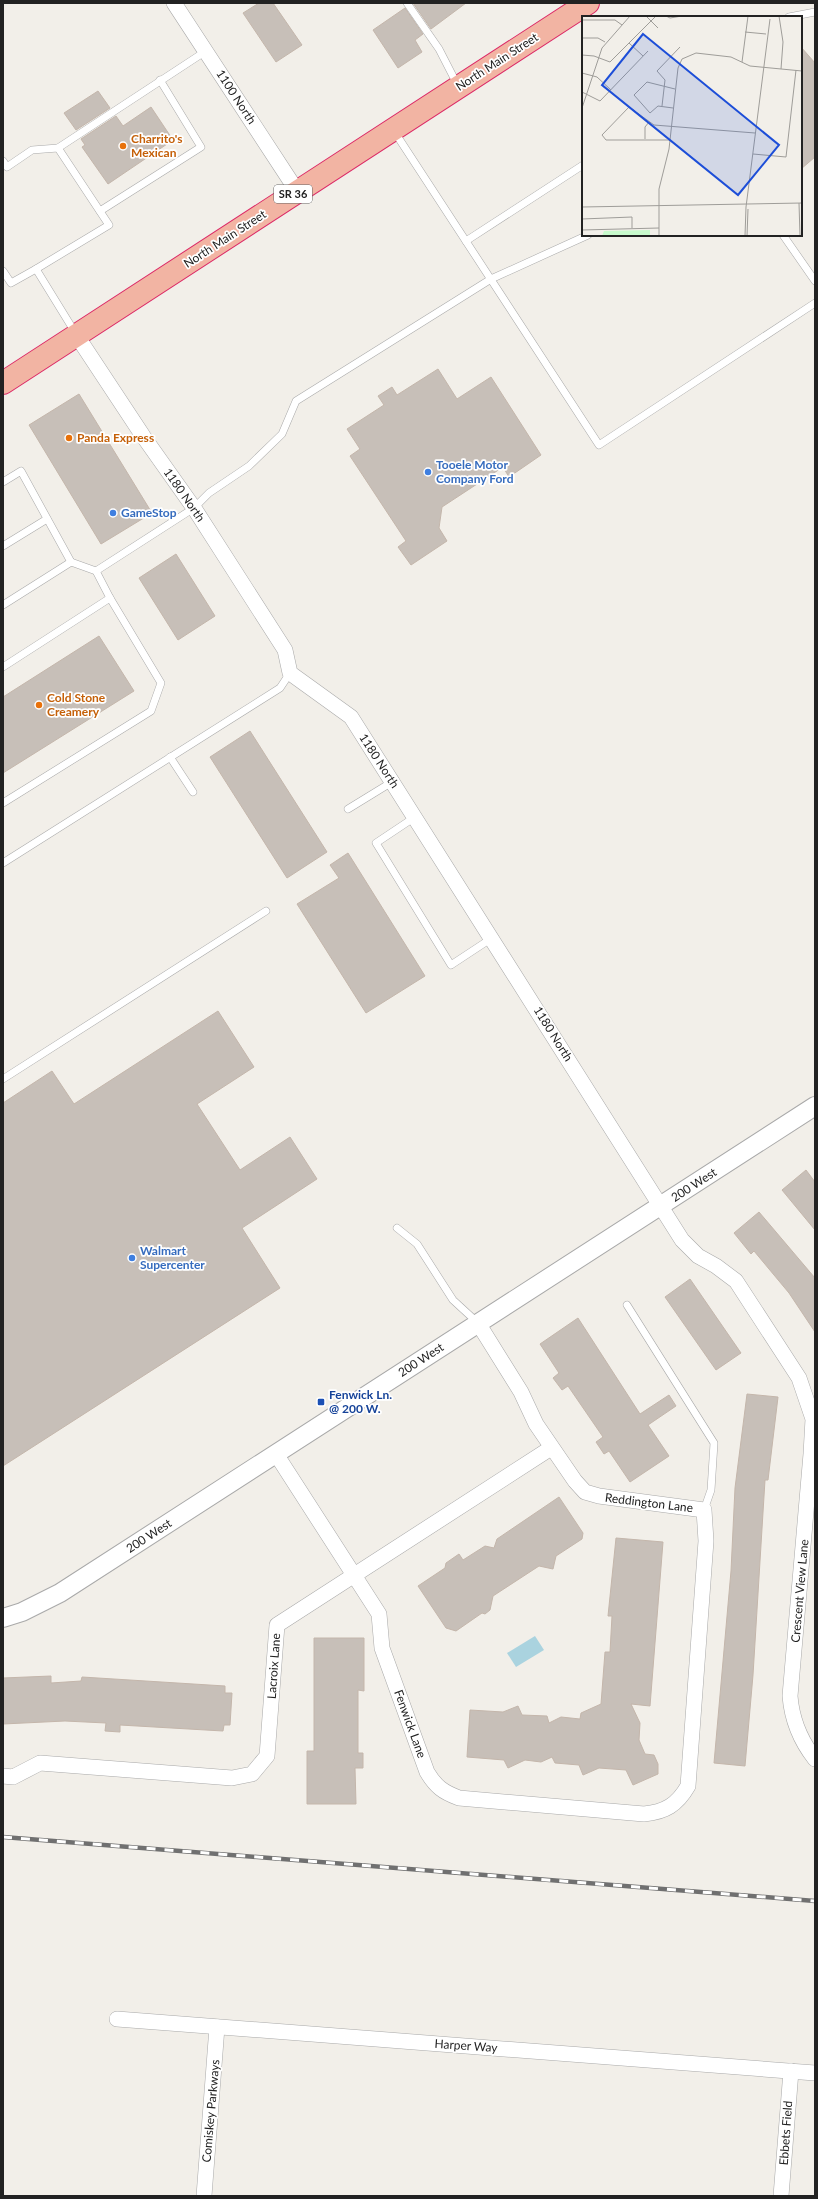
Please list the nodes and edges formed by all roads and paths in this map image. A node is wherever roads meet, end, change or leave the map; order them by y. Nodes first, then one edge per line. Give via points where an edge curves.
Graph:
1 (407, 3) edge
2 (178, 4) edge
3 (585, 6) edge
4 (815, 12) edge
5 (794, 16) edge
6 (206, 51) junction
7 (160, 80) junction
8 (458, 87) junction
9 (393, 129) junction
10 (58, 148) junction
11 (3, 161) edge
12 (582, 166) edge
13 (297, 191) junction
14 (100, 211) junction
15 (586, 236) edge
16 (784, 236) edge
17 (466, 241) junction
18 (36, 269) junction
19 (3, 271) edge
20 (491, 279) junction
21 (815, 281) edge
22 (815, 303) edge
23 (77, 336) junction
24 (3, 383) edge
25 (3, 482) edge
26 (194, 508) junction
27 (47, 519) junction
28 (3, 546) edge
29 (72, 562) junction
30 (96, 571) junction
31 (110, 598) junction
32 (3, 605) edge
33 (4, 665) edge
34 (290, 673) junction
35 (170, 757) junction
36 (392, 782) junction
37 (193, 792) dead end
38 (3, 803) edge
39 (348, 809) dead end
40 (415, 817) junction
41 (3, 863) edge
42 (266, 911) dead end
43 (492, 938) junction
44 (3, 1079) edge
45 (815, 1106) edge
46 (662, 1206) junction
47 (397, 1228) dead end
48 (627, 1306) dead end
49 (478, 1323) junction
50 (552, 1448) junction
51 (276, 1454) junction
52 (813, 1454) edge
53 (704, 1510) junction
54 (354, 1574) junction
55 (3, 1618) edge
56 (815, 1759) edge
57 (3, 1776) edge
58 (670, 1808) joint
59 (117, 2019) dead end
60 (217, 2027) junction
61 (791, 2071) junction
62 (815, 2073) edge
63 (204, 2196) edge
64 (781, 2196) edge

1 - 8 lane via 439,49
2 - 6 street, 1100 North
3 - 8 highway, North Main Street / SR 36
4 - 5 lane
6 - 7 lane
6 - 13 street, 1100 North
7 - 10 lane
7 - 14 lane via 201,147
8 - 9 highway, North Main Street / SR 36
9 - 13 highway, North Main Street / SR 36
9 - 17 lane
10 - 11 lane via 32,150 7,167
10 - 14 lane
12 - 17 lane
13 - 23 highway, North Main Street / SR 36
14 - 18 lane via 109,225
15 - 20 lane
16 - 21 lane
17 - 20 lane
18 - 19 lane via 11,283
18 - 23 lane
20 - 22 lane via 600,446
20 - 26 lane via 296,401 282,434 249,466 209,494
23 - 24 highway, North Main Street / SR 36
23 - 26 street, 1180 North via 142,436
25 - 27 lane via 21,471
26 - 30 lane
26 - 34 street, 1180 North via 285,650
27 - 28 lane
27 - 29 lane
29 - 30 lane
29 - 32 lane
30 - 31 lane
31 - 33 lane
31 - 38 lane via 161,683 151,711
34 - 35 lane via 280,688
34 - 36 street, 1180 North via 351,717
35 - 37 lane
35 - 41 lane
36 - 39 lane
36 - 40 street, 1180 North
40 - 43 street, 1180 North
40 - 43 lane via 376,843 451,965
42 - 44 lane
43 - 46 street, 1180 North
45 - 46 street, 200 West
46 - 49 street, 200 West
46 - 52 street, Crescent View Lane via 682,1240 693,1251 736,1281 799,1378 812,1418
47 - 49 lane via 418,1244 453,1300
48 - 53 lane via 714,1443 711,1490
49 - 50 street, Reddington Lane
49 - 51 street, 200 West
50 - 53 street, Reddington Lane via 585,1492
50 - 54 street, Lacroix Lane
51 - 54 street, Fenwick Lane
51 - 55 street, 200 West via 60,1593 22,1612
52 - 56 street, Crescent View Lane via 790,1696 799,1736
53 - 58 street, Reddington Lane via 706,1541 688,1786 682,1797
54 - 57 street, Lacroix Lane via 277,1625 267,1756 252,1774 232,1778 40,1763 13,1777
54 - 58 street, Fenwick Lane via 379,1614 382,1648 427,1772 434,1784 445,1793 460,1798 644,1814
59 - 60 street, Harper Way
60 - 61 street, Harper Way
60 - 63 street, Comiskey Parkways
61 - 62 street, Harper Way
61 - 64 street, Ebbets Field

